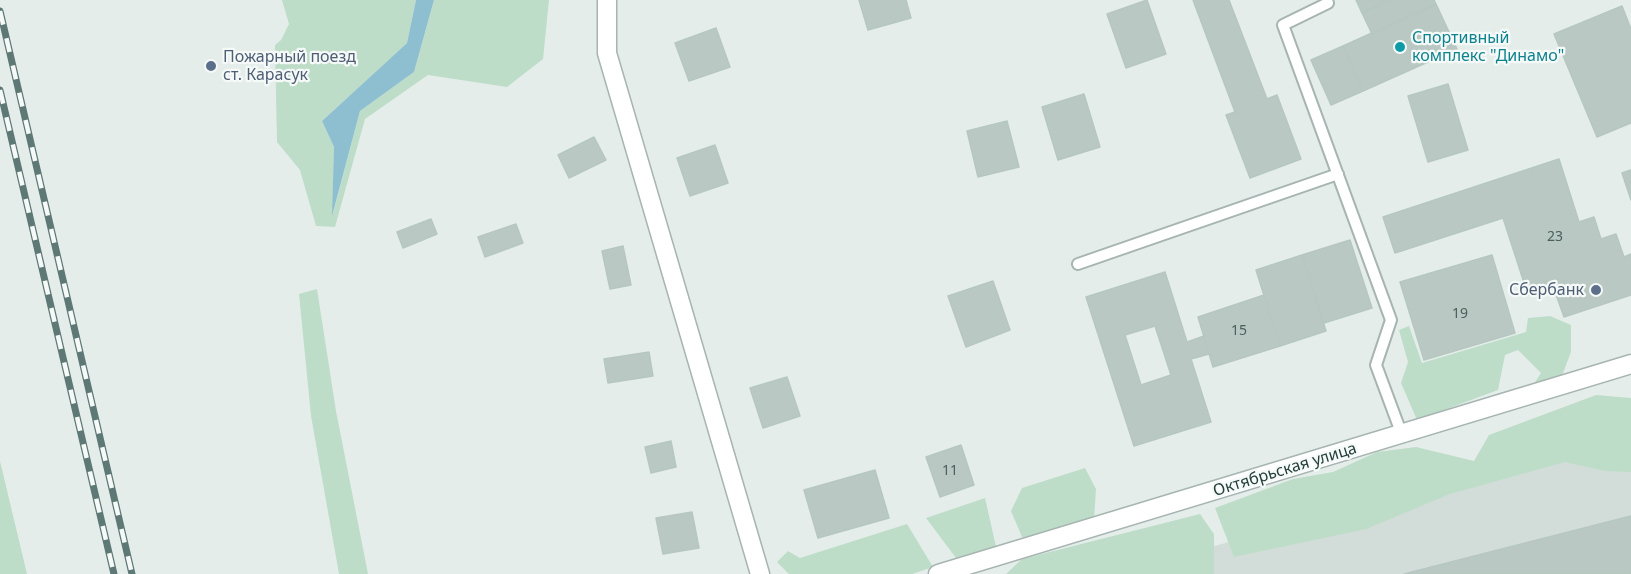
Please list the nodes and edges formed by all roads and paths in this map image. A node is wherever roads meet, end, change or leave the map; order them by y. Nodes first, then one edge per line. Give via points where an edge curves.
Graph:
1 (607, 0) edge
2 (1328, 3) dead end
3 (1338, 174) junction
4 (1078, 264) dead end
5 (1631, 364) edge
6 (1402, 435) junction
7 (760, 574) edge
8 (938, 574) edge

1 - 7 street via 607,53
2 - 3 lane via 1283,25
3 - 4 lane
3 - 6 lane via 1391,320 1376,365
5 - 6 street, Октябрьская улица
6 - 8 street, Октябрьская улица

